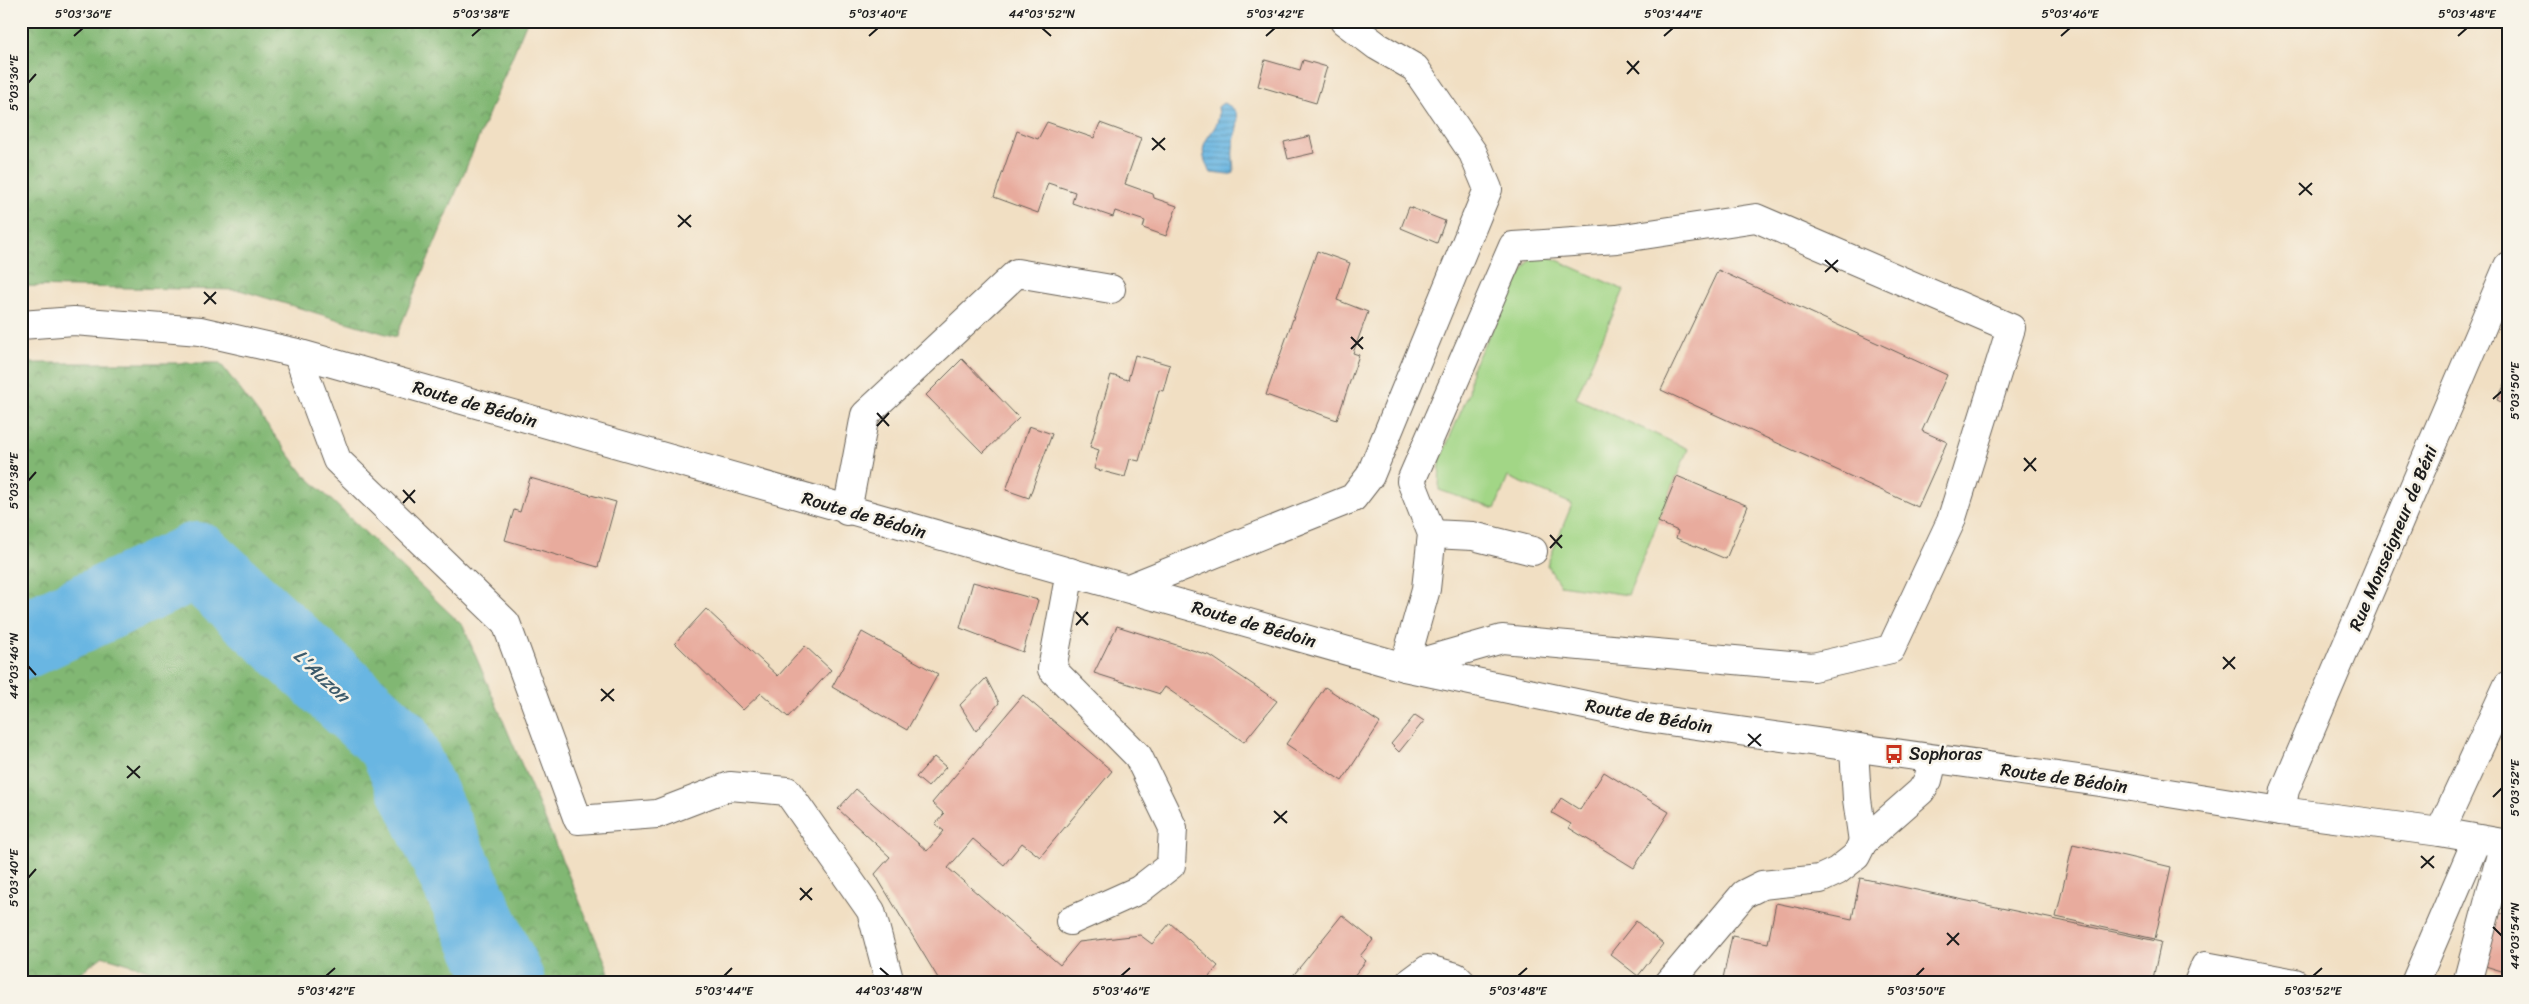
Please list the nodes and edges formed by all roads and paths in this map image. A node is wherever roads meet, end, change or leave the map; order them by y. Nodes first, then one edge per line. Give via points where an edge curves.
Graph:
1 (1344, 21) edge
2 (2508, 266) edge
3 (1111, 289) dead end
4 (21, 325) edge
5 (297, 354) junction
6 (847, 511) junction
7 (1432, 534) junction
8 (1534, 551) dead end
9 (1070, 572) junction
10 (1129, 588) junction
11 (1404, 667) junction
12 (2508, 685) edge
13 (1854, 749) junction
14 (1933, 760) junction
15 (2281, 811) junction
16 (2440, 832) junction
17 (2477, 839) junction
18 (1863, 842) junction
19 (2506, 843) edge
20 (1070, 921) dead end
21 (890, 983) edge
22 (1409, 983) edge
23 (1462, 983) edge
24 (1669, 983) edge
25 (2198, 983) edge
26 (2295, 983) edge
27 (2415, 983) edge
28 (2467, 983) edge

1 - 10 main road via 1377,46 1415,68 1473,153 1488,189 1370,476 1352,498
2 - 15 main road, Rue Monseigneur de Béni via 2285,790
3 - 6 main road via 1017,273 865,415
4 - 5 main road, Route de Bédoin via 74,321 200,331
5 - 6 main road, Route de Bédoin
5 - 21 main road via 337,460 506,623 578,820 657,814 730,786 787,791 870,911
6 - 9 main road, Route de Bédoin
7 - 8 main road via 1473,536
7 - 11 main road via 1426,589
7 - 11 main road via 1411,481 1513,246 1617,239 1756,218 2011,328 1951,521 1891,649 1813,667 1502,639
9 - 10 main road, Route de Bédoin
9 - 20 main road via 1052,669 1138,756 1173,828 1171,866 1139,890
10 - 11 main road, Route de Bédoin
11 - 13 main road, Route de Bédoin via 1647,718
12 - 16 main road
13 - 14 main road, Route de Bédoin
13 - 18 main road via 1856,799
14 - 15 main road, Route de Bédoin
14 - 18 main road via 1928,780 1921,791
15 - 16 main road, Route de Bédoin
16 - 17 main road, Route de Bédoin
17 - 19 main road, Route de Bédoin
17 - 27 main road
18 - 24 main road via 1856,856 1837,872 1820,879 1762,884 1744,894
19 - 28 main road
22 - 23 main road via 1428,969 1456,977
25 - 26 main road via 2205,966

